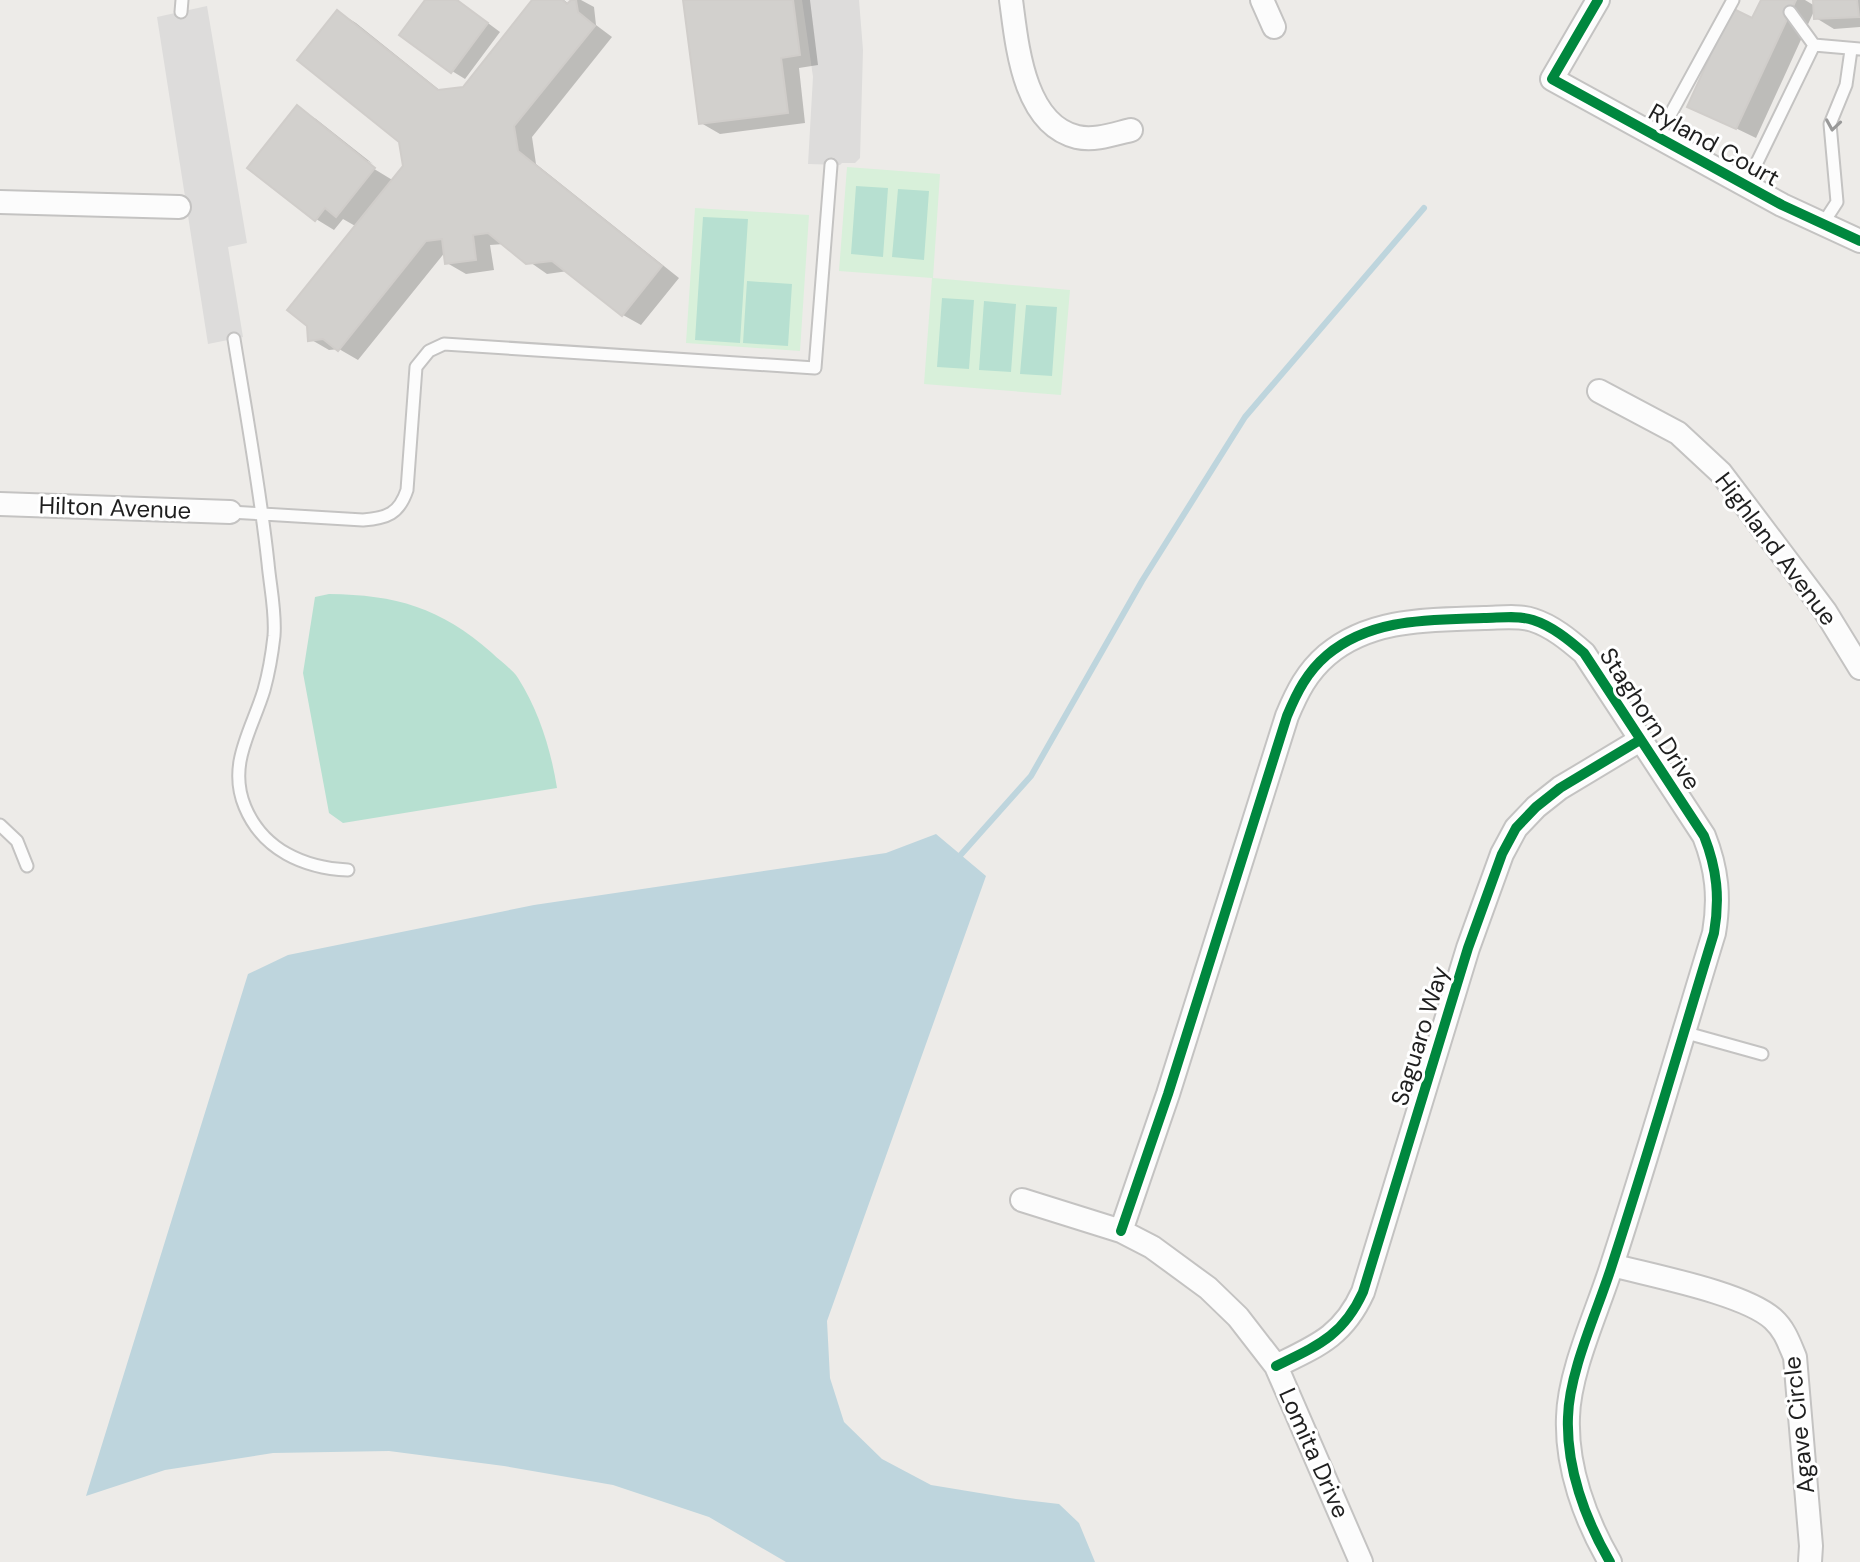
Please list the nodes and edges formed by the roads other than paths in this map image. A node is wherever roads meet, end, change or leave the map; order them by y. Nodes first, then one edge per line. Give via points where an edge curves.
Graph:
1 (1011, 0) edge
2 (1262, 0) edge
3 (1598, 0) edge
4 (1733, 0) edge
5 (1790, 12) dead end
6 (1274, 27) dead end
7 (1814, 45) junction
8 (1855, 50) edge
9 (1131, 130) dead end
10 (1658, 137) junction
11 (831, 165) dead end
12 (1746, 185) junction
13 (0, 202) edge
14 (179, 207) dead end
15 (1822, 225) junction
16 (1860, 241) edge
17 (234, 339) dead end
18 (1599, 391) dead end
19 (0, 504) edge
20 (230, 512) joint
21 (263, 515) junction
22 (1860, 668) edge
23 (1640, 740) junction
24 (0, 825) edge
25 (27, 866) dead end
26 (348, 870) dead end
27 (1683, 1032) junction
28 (1762, 1054) dead end
29 (1022, 1200) dead end
30 (1121, 1231) junction
31 (1612, 1265) junction
32 (1276, 1366) junction
33 (1361, 1562) edge
34 (1610, 1562) edge
35 (1810, 1562) edge

1 - 9 street via 1029,90 1050,120 1075,137
2 - 6 street
3 - 10 street, Ryland Court via 1552,79
4 - 10 lane
5 - 7 lane
7 - 8 lane
7 - 12 lane
8 -> 15 lane via 1830,124 1837,202
10 - 12 street, Ryland Court
11 - 21 lane via 815,368 444,344 429,351 416,367 407,490 396,513 363,520
12 - 15 street, Ryland Court
13 - 14 street
15 - 16 street, Ryland Court
17 - 21 lane
18 - 22 street, Highland Avenue via 1678,433 1721,473 1825,611
19 - 20 street, Hilton Avenue
20 - 21 lane
21 - 26 lane via 273,641 264,689 239,760 240,788 251,817 280,851 306,865
23 - 27 street, Staghorn Drive via 1704,836 1718,888 1714,933
23 - 30 street, Staghorn Drive via 1584,653 1532,619 1399,622 1353,638 1328,654 1299,687 1287,716
23 - 32 street, Saguaro Way via 1560,788 1516,828 1468,948 1363,1292 1341,1328
24 - 25 lane via 17,841
27 - 28 lane
27 - 31 street, Staghorn Drive
29 - 30 street, Lomita Drive
30 - 32 street, Lomita Drive via 1208,1288
31 - 34 street, Staghorn Drive via 1568,1414 1573,1471
31 - 35 street, Agave Circle via 1745,1302 1776,1321 1786,1335 1795,1357
32 - 33 street, Lomita Drive

